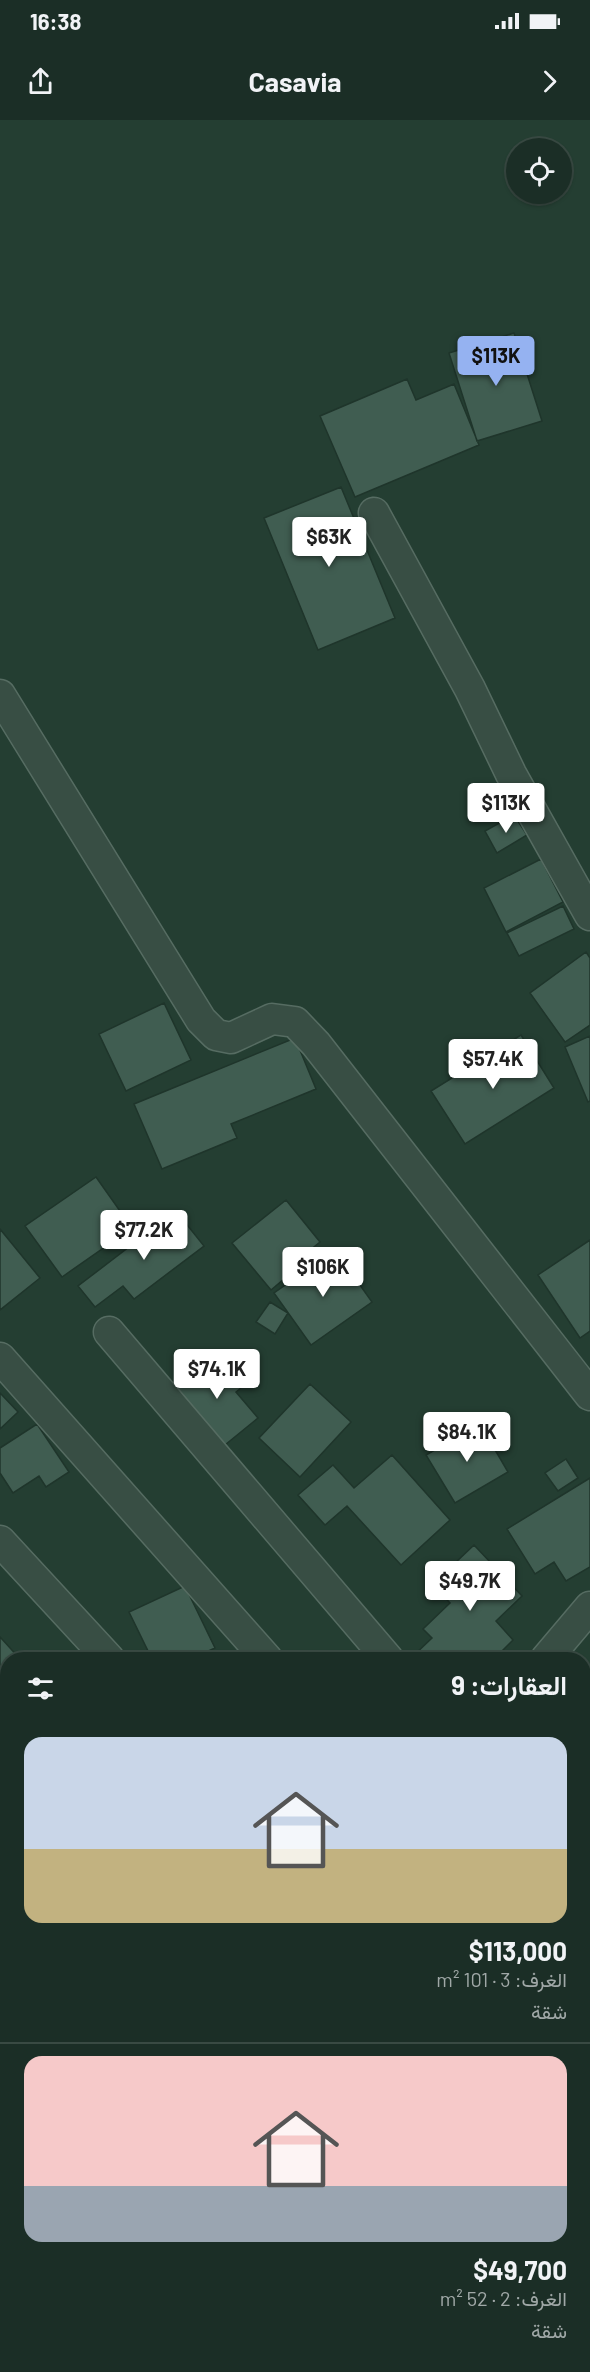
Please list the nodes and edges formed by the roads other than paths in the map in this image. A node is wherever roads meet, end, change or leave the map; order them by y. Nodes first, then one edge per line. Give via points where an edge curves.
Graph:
1 (374, 513) dead end
2 (0, 695) edge
3 (590, 915) edge
4 (109, 1332) dead end
5 (0, 1358) edge
6 (590, 1395) edge
7 (0, 1541) edge
8 (586, 1616) edge
9 (103, 1652) edge
10 (261, 1652) edge
11 (382, 1652) edge
12 (553, 1652) edge

1 - 3 street
2 - 6 street via 201,1020 216,1035 231,1038 273,1019 296,1022
4 - 11 street
5 - 10 street
7 - 9 street
8 - 12 street

